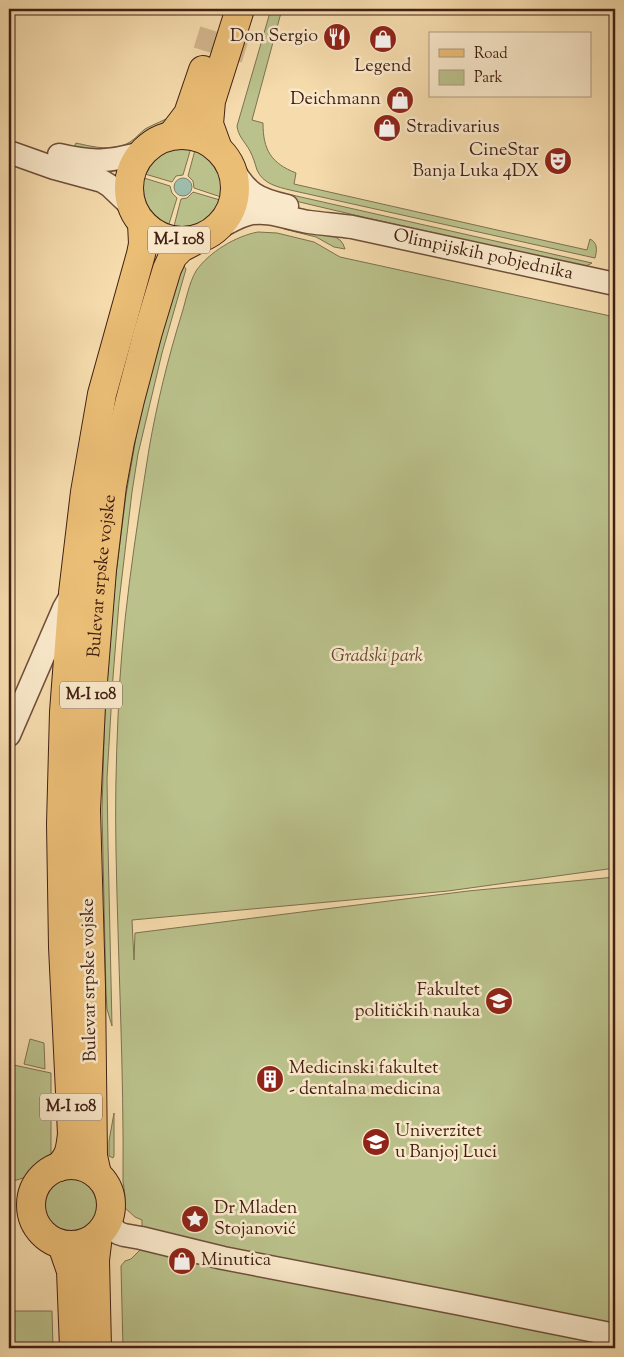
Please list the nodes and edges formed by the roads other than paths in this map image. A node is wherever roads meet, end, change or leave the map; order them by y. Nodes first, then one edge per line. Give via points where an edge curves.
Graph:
1 (221, 9) edge
2 (240, 9) edge
3 (172, 135) junction
4 (9, 151) edge
5 (141, 153) junction
6 (224, 157) junction
7 (136, 215) junction
8 (352, 227) junction
9 (204, 236) junction
10 (615, 284) edge
11 (73, 593) junction
12 (9, 735) edge
13 (59, 1166) junction
14 (97, 1174) junction
15 (20, 1205) edge
16 (103, 1228) junction
17 (62, 1245) junction
18 (615, 1335) edge
19 (74, 1348) edge
20 (97, 1348) edge

1 - 3 main road, Bulevar srpske vojske / M-I 108 via 196,94 188,114
2 - 6 main road, Bulevar srpske vojske / M-I 108 via 211,101 209,124
3 - 5 main road, Bulevar srpske vojske / M-I 108 via 160,139
3 - 6 main road, Bulevar srpske vojske / M-I 108 via 184,134 206,140
4 - 5 street via 98,162
4 - 7 street via 102,181
5 - 7 main road, Bulevar srpske vojske / M-I 108 via 134,163 128,187
6 - 8 street, Olimpijskih pobjednika via 248,191 256,196
6 - 9 main road, Bulevar srpske vojske / M-I 108 via 234,177 234,201 221,224
7 - 9 main road, M-I 108 via 152,232 168,239 184,241
7 - 11 main road, Bulevar srpske vojske / M-I 108 via 144,244 102,394 85,492
8 - 9 street, Olimpijskih pobjednika via 260,213 236,218
8 - 10 street, Olimpijskih pobjednika
9 - 14 main road, Bulevar srpske vojske / M-I 108 via 181,248 166,269 120,442 102,570 86,810 93,1156
11 - 12 street
11 - 13 main road, Bulevar srpske vojske / M-I 108 via 64,712 61,824 72,1134 68,1158
13 - 14 main road via 79,1166
13 - 15 main road, M-I 108 via 40,1178
14 - 16 main road, M-I 108 via 104,1182 111,1201
15 - 17 main road, M-I 108 via 42,1234
16 - 17 main road via 81,1244
16 - 18 street via 124,1236 223,1258
16 - 20 main road, M-I 108 via 95,1260
17 - 19 main road via 71,1271

